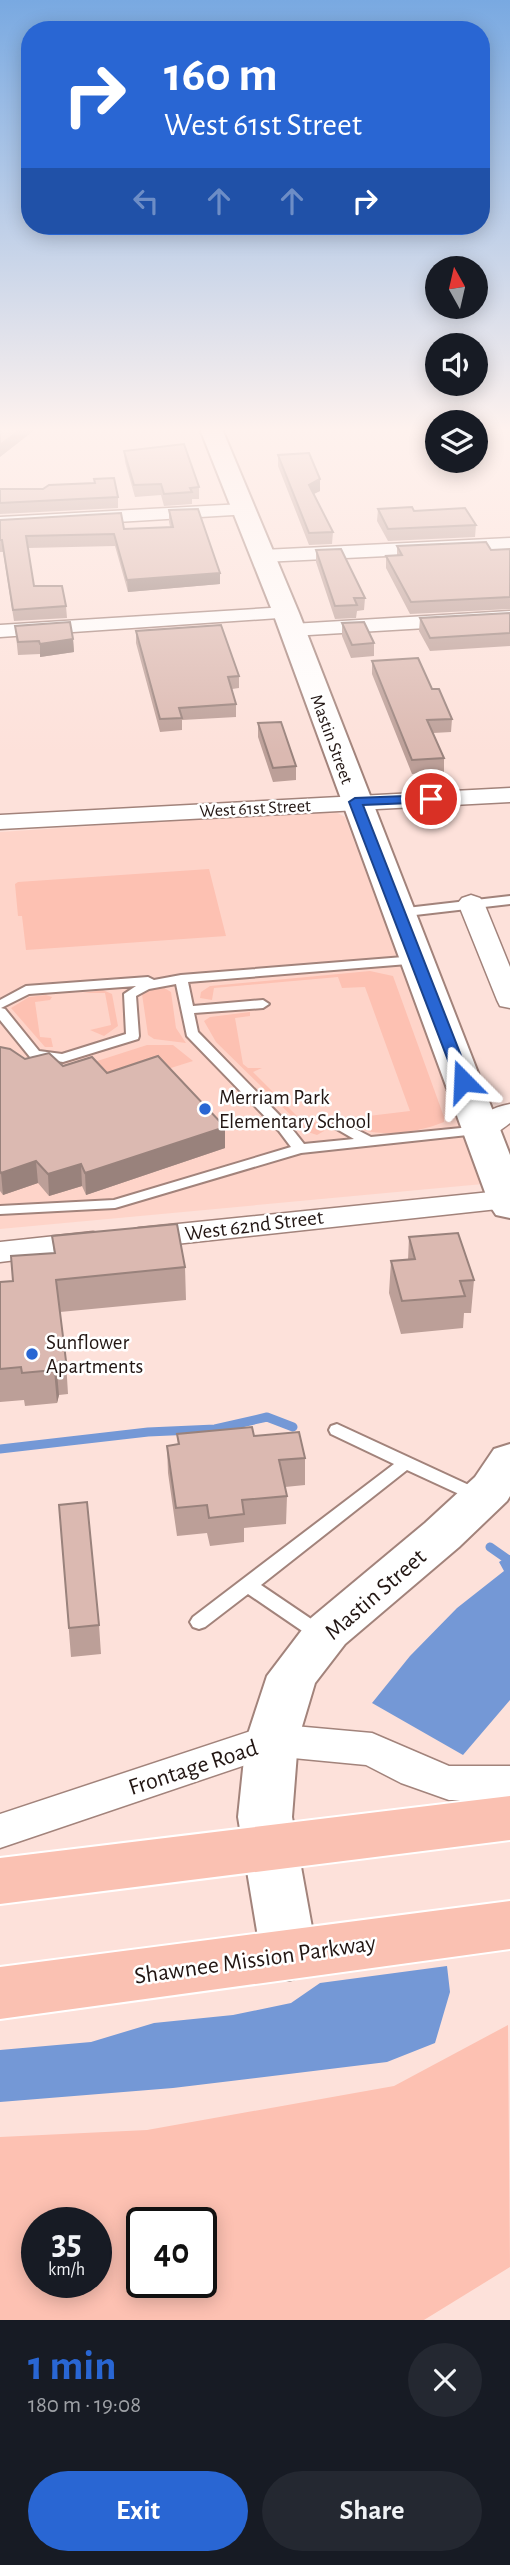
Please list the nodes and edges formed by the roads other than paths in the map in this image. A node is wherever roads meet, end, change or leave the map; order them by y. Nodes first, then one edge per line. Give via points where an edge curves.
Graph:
1 (255, 537) edge
2 (510, 544) edge
3 (263, 556) junction
4 (510, 617) edge
5 (289, 622) junction
6 (0, 631) edge
7 (510, 795) edge
8 (355, 802) junction
9 (0, 822) edge
10 (510, 900) edge
11 (471, 903) junction
12 (398, 914) junction
13 (416, 960) junction
14 (181, 979) junction
15 (510, 1000) edge
16 (264, 1004) dead end
17 (0, 1006) edge
18 (188, 1010) junction
19 (0, 1012) edge
20 (340, 1125) dead end
21 (501, 1127) edge
22 (369, 1141) junction
23 (300, 1149) junction
24 (507, 1193) edge
25 (0, 1210) edge
26 (0, 1252) edge
27 (337, 1430) dead end
28 (510, 1460) edge
29 (406, 1464) junction
30 (481, 1497) junction
31 (248, 1585) junction
32 (199, 1622) dead end
33 (324, 1637) junction
34 (272, 1741) junction
35 (510, 1783) edge
36 (510, 1818) edge
37 (0, 1831) edge
38 (270, 1847) junction
39 (0, 1881) edge
40 (510, 1925) edge
41 (289, 1955) junction
42 (0, 1993) edge

1 - 3 street, Mastin Street
2 - 3 street
3 - 5 street, Mastin Street
4 - 5 street
5 - 6 street
5 - 8 street, Mastin Street
7 - 8 street, West 61st Street
8 - 9 street, West 61st Street
8 - 12 street, Mastin Street
10 - 11 lane
11 - 12 lane
11 - 15 street
12 - 13 street, Mastin Street
13 - 14 lane
13 - 21 street, Mastin Street
14 - 17 lane via 26,990
14 - 18 lane
14 - 19 lane via 130,994 133,1036 64,1058 35,1054
16 - 18 lane
18 - 23 lane via 192,1033
20 - 22 lane
21 - 22 lane
21 - 24 street, Mastin Street
22 - 23 lane
23 - 25 lane via 115,1204
24 - 26 street, West 62nd Street
27 - 29 lane
28 - 30 street, Mastin Street
29 - 30 lane
29 - 31 lane
30 - 33 street, Mastin Street
31 - 32 lane
31 - 33 lane
33 - 34 street, Mastin Street via 292,1676
34 - 35 street, Frontage Road via 372,1749 415,1772 449,1783
34 - 37 street, Frontage Road
34 - 38 street, Mastin Street via 265,1817
36 - 38 highway
38 - 39 highway
38 - 41 street, Mastin Street
40 - 41 highway, Shawnee Mission Parkway
41 - 42 highway, Shawnee Mission Parkway

